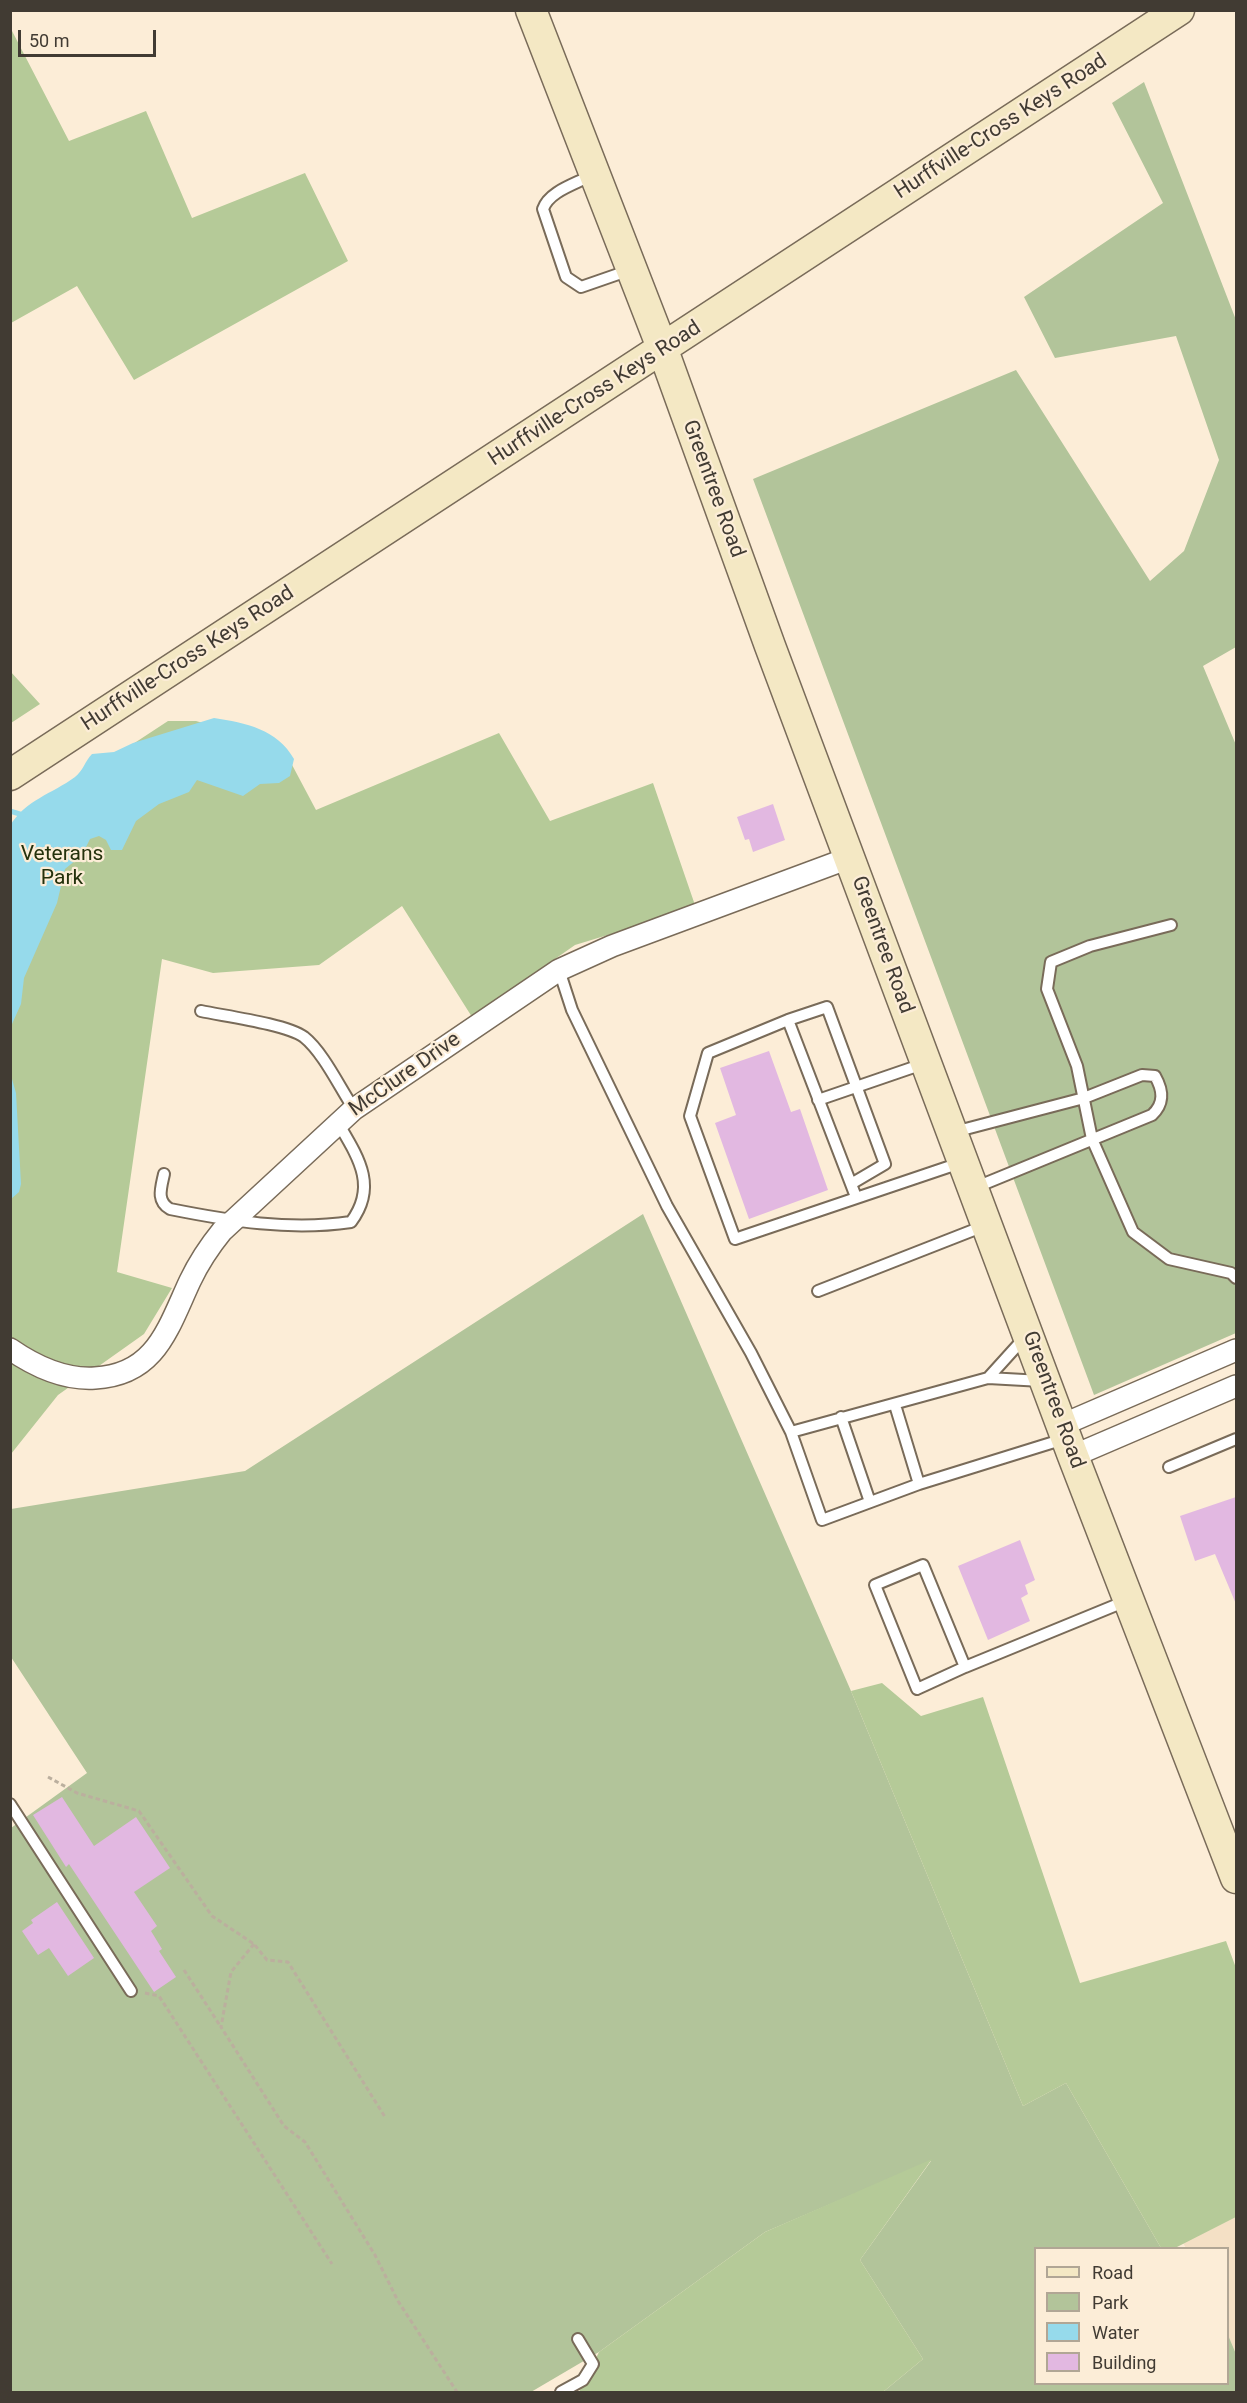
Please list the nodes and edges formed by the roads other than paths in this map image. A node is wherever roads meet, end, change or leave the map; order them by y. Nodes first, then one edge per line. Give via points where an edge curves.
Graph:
1 (531, 10) edge
2 (1179, 10) edge
3 (595, 174) junction
4 (632, 269) junction
5 (663, 350) junction
6 (10, 776) edge
7 (849, 858) junction
8 (1171, 925) dead end
9 (559, 970) junction
10 (201, 1011) dead end
11 (788, 1020) junction
12 (926, 1063) junction
13 (856, 1086) junction
14 (1084, 1098) junction
15 (818, 1100) junction
16 (346, 1116) junction
17 (952, 1132) junction
18 (1092, 1139) junction
19 (164, 1174) dead end
20 (968, 1175) junction
21 (851, 1184) junction
22 (856, 1197) junction
23 (233, 1221) junction
24 (987, 1225) junction
25 (1236, 1278) edge
26 (818, 1292) dead end
27 (1028, 1334) junction
28 (10, 1349) edge
29 (1236, 1350) edge
30 (988, 1378) junction
31 (1047, 1381) junction
32 (1236, 1386) edge
33 (895, 1405) junction
34 (841, 1417) junction
35 (791, 1432) junction
36 (1236, 1439) edge
37 (1067, 1440) junction
38 (1169, 1467) dead end
39 (919, 1484) junction
40 (870, 1502) junction
41 (1129, 1600) junction
42 (965, 1667) junction
43 (10, 1804) edge
44 (1228, 1839) edge
45 (1236, 1878) edge
46 (131, 1991) road end
47 (578, 2339) dead end
48 (561, 2392) edge

1 - 3 street, Greentree Road
2 - 5 street, Hurffville-Cross Keys Road
3 - 4 street, Greentree Road
3 - 4 lane via 552,196 543,209 566,277 581,287
4 - 5 street, Greentree Road
5 - 6 street, Hurffville-Cross Keys Road
5 - 7 street, Greentree Road
7 - 9 street, McClure Drive via 612,946
7 - 12 street, Greentree Road
8 - 14 lane via 1090,946 1051,962 1047,989 1077,1066
9 - 16 street, McClure Drive
9 - 35 lane via 572,1010 667,1206
10 - 16 lane via 303,1036 313,1047
11 - 13 lane via 827,1007
11 - 15 lane
11 - 22 lane via 708,1053 690,1116 735,1239
12 - 13 lane
12 - 17 street, Greentree Road
13 - 15 lane
13 - 21 lane via 885,1164
14 - 17 lane
14 - 18 lane
14 - 18 lane via 1142,1075 1155,1076 1162,1088 1162,1099 1152,1115
15 - 21 lane
16 - 23 street, McClure Drive
16 - 23 lane via 365,1186 362,1208 351,1222 322,1226
17 - 20 street, Greentree Road
18 - 20 lane
18 - 25 lane via 1133,1232 1169,1259 1231,1273
19 - 23 lane via 160,1196 163,1205
20 - 22 lane
20 - 24 street, Greentree Road
21 - 22 lane
23 - 28 street, McClure Drive via 204,1254 168,1333 144,1362 117,1377 70,1378
24 - 26 lane
24 - 27 street, Greentree Road
27 - 30 lane
27 - 31 street, Greentree Road
29 - 37 street
30 - 31 lane
30 - 33 lane
31 - 37 street, Greentree Road
32 - 37 street
33 - 34 lane
33 - 39 lane
34 - 35 lane
34 - 40 lane
35 - 40 lane via 822,1520
36 - 38 lane
37 - 39 lane
37 - 41 street, Greentree Road
39 - 40 lane
41 - 42 lane
41 - 44 street, Greentree Road
42 - 42 lane via 923,1565 875,1585 917,1689
43 - 46 lane
44 - 45 street, Greentree Road
47 - 48 lane via 593,2364 583,2380

